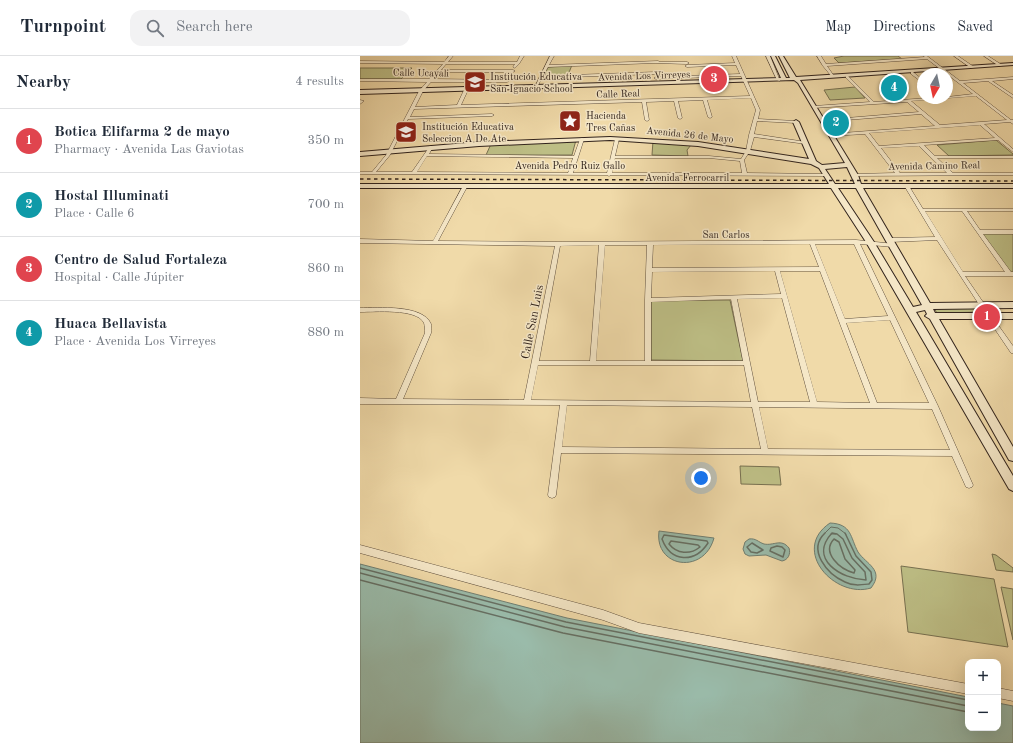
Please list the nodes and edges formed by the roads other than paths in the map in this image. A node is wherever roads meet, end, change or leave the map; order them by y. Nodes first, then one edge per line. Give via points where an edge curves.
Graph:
1 (451, 56) edge
2 (522, 56) edge
3 (552, 56) edge
4 (658, 56) edge
5 (688, 56) edge
6 (734, 56) edge
7 (768, 56) edge
8 (773, 56) edge
9 (781, 56) edge
10 (819, 56) edge
11 (956, 56) edge
12 (986, 56) edge
13 (926, 57) edge
14 (360, 62) edge
15 (658, 62) junction
16 (446, 63) junction
17 (518, 63) junction
18 (738, 64) junction
19 (687, 65) junction
20 (824, 65) junction
21 (1000, 65) junction
22 (1013, 65) edge
23 (547, 66) junction
24 (972, 67) junction
25 (940, 68) edge
26 (953, 69) edge
27 (953, 69) edge
28 (438, 71) junction
29 (917, 71) edge
30 (656, 73) junction
31 (912, 73) junction
32 (917, 73) edge
33 (742, 75) junction
34 (832, 76) junction
35 (541, 77) junction
36 (688, 77) junction
37 (917, 77) edge
38 (953, 77) edge
39 (656, 78) junction
40 (847, 78) junction
41 (1013, 78) edge
42 (796, 79) junction
43 (360, 80) edge
44 (431, 80) junction
45 (781, 80) junction
46 (989, 80) junction
47 (744, 81) junction
48 (960, 82) junction
49 (688, 83) junction
50 (655, 84) junction
51 (535, 88) junction
52 (502, 89) junction
53 (466, 90) junction
54 (1013, 90) edge
55 (422, 91) junction
56 (1004, 91) junction
57 (360, 92) edge
58 (977, 96) junction
59 (752, 97) junction
60 (1013, 97) edge
61 (953, 98) edge
62 (705, 99) junction
63 (676, 100) junction
64 (917, 100) edge
65 (644, 101) junction
66 (908, 101) junction
67 (873, 103) junction
68 (459, 106) junction
69 (814, 107) junction
70 (414, 108) junction
71 (923, 114) junction
72 (492, 115) dead end
73 (710, 117) dead end
74 (408, 118) junction
75 (680, 118) dead end
76 (647, 120) dead end
77 (755, 120) junction
78 (822, 121) junction
79 (796, 122) joint
80 (1012, 122) edge
81 (981, 124) junction
82 (938, 127) junction
83 (867, 133) junction
84 (751, 135) junction
85 (830, 135) junction
86 (582, 139) junction
87 (617, 139) junction
88 (998, 139) junction
89 (806, 143) junction
90 (920, 144) junction
91 (431, 147) junction
92 (878, 147) junction
93 (748, 151) junction
94 (1013, 151) edge
95 (389, 152) junction
96 (360, 154) edge
97 (426, 156) junction
98 (576, 157) junction
99 (614, 157) junction
100 (933, 157) junction
101 (1013, 157) edge
102 (742, 160) junction
103 (813, 162) junction
104 (849, 165) junction
105 (821, 167) junction
106 (360, 173) edge
107 (373, 173) junction
108 (414, 174) junction
109 (570, 174) junction
110 (609, 174) junction
111 (951, 174) junction
112 (1013, 174) edge
113 (745, 175) junction
114 (827, 175) junction
115 (855, 175) junction
116 (899, 175) junction
117 (360, 186) edge
118 (1013, 186) edge
119 (465, 187) junction
120 (835, 187) junction
121 (859, 187) junction
122 (907, 187) junction
123 (922, 210) junction
124 (963, 210) junction
125 (1013, 210) edge
126 (979, 232) junction
127 (1013, 232) edge
128 (939, 238) junction
129 (360, 241) edge
130 (435, 242) junction
131 (812, 242) junction
132 (856, 242) junction
133 (870, 242) junction
134 (650, 243) junction
135 (892, 243) junction
136 (558, 244) junction
137 (602, 244) junction
138 (777, 269) junction
139 (822, 269) junction
140 (649, 270) junction
141 (961, 274) junction
142 (1011, 274) edge
143 (784, 296) junction
144 (734, 298) junction
145 (648, 300) junction
146 (982, 305) junction
147 (1013, 305) edge
148 (928, 306) junction
149 (360, 310) edge
150 (910, 311) junction
151 (989, 316) junction
152 (1013, 316) edge
153 (934, 317) junction
154 (892, 318) junction
155 (842, 321) junction
156 (1013, 350) edge
157 (535, 363) junction
158 (592, 363) junction
159 (648, 363) junction
160 (747, 363) junction
161 (360, 401) edge
162 (398, 402) junction
163 (527, 403) junction
164 (564, 404) junction
165 (756, 405) junction
166 (814, 406) junction
167 (875, 406) junction
168 (934, 406) junction
169 (559, 450) junction
170 (765, 452) junction
171 (955, 453) junction
172 (1013, 457) edge
173 (969, 485) dead end
174 (1013, 486) edge
175 (552, 495) dead end
176 (360, 549) edge
177 (965, 688) edge
178 (1001, 694) edge
179 (1013, 696) edge

1 - 16 street
2 - 17 street
3 - 23 street
4 - 15 street
5 - 19 street
6 - 18 street
7 - 45 street
8 - 45 street
9 - 42 street
10 - 20 street
11 - 24 street
12 - 21 street
13 - 20 street
13 - 25 street
14 - 16 street
15 - 19 street
15 - 23 street
15 - 30 street
16 - 17 street
16 - 28 street
17 - 28 street via 512,72
18 - 19 street
18 - 33 street
19 - 36 street
20 - 34 street
21 - 22 street, Avenida Los Virreyes
21 - 24 street, Avenida Los Virreyes
22 - 27 street, Avenida Los Virreyes
23 - 35 street
24 - 26 street, Avenida Los Virreyes
28 - 44 street
29 - 34 street, Avenida Los Virreyes
30 - 35 street
30 - 39 street
31 - 32 street, Avenida Los Virreyes
31 - 37 street
31 - 40 street, Avenida Los Virreyes
33 - 36 street
33 - 47 street
34 - 42 street, Avenida Los Virreyes
35 - 51 street
36 - 39 street
36 - 49 street
38 - 48 street
39 - 50 street
40 - 42 street, Avenida Los Virreyes
40 - 67 street
41 - 46 street
42 - 45 street, Avenida Los Virreyes
42 - 69 street
43 - 44 street, Calle Ucayali
44 - 52 street, Calle Ucayali via 507,80
44 - 55 street
45 - 47 street, Avenida Los Virreyes
46 - 48 street
46 - 56 street
47 - 49 street, Avenida Los Virreyes
47 - 59 street
48 - 58 street
49 - 50 street, Avenida Los Virreyes
50 - 51 street, Avenida Los Virreyes
51 - 52 street, Avenida Los Virreyes
52 - 53 street, Avenida Los Virreyes
53 - 55 street, Avenida Los Virreyes
53 - 68 street
54 - 56 street
55 - 57 street, Avenida Los Virreyes
55 - 70 street
56 - 60 street
58 - 61 street
58 - 80 street
59 - 62 street, Calle Real
59 - 77 street via 758,110
62 - 63 street, Calle Real
62 - 73 street
63 - 65 street, Calle Real
63 - 75 street
64 - 66 street
65 - 68 street, Calle Real
65 - 76 street
66 - 67 street
66 - 71 street
67 - 69 street
68 - 70 street, Calle Real
69 - 78 street
70 - 74 street
71 - 78 street
71 - 82 street
72 - 74 street
74 - 95 street
77 - 79 street
77 - 84 street
78 - 85 street
79 - 89 street
80 - 81 street
81 - 82 street
81 - 88 street
82 - 83 street
83 - 85 street
83 - 92 street
84 - 89 street
84 - 93 street
85 - 104 street
86 - 87 street, Avenida 26 de Mayo
86 - 91 street, Avenida 26 de Mayo
86 - 98 street
87 - 93 street, Avenida 26 de Mayo via 692,143
87 - 99 street
88 - 90 street
88 - 94 street
89 - 103 street
90 - 92 street
90 - 100 street
91 - 95 street, Avenida 26 de Mayo
91 - 97 street
92 - 116 street
93 - 102 street
93 - 103 street, Avenida 26 de Mayo
95 - 96 street, Avenida 26 de Mayo
95 - 107 street
97 - 98 street
97 - 108 street
98 - 109 street
99 - 102 street via 709,157
99 - 110 street
100 - 101 street
100 - 111 street
102 - 113 street
103 - 105 street, Avenida 26 de Mayo
104 - 105 street
104 - 115 street
105 - 114 street
106 - 107 street, Avenida Pedro Ruiz Gallo
107 - 108 street, Avenida Pedro Ruiz Gallo
108 - 109 street, Avenida Pedro Ruiz Gallo
109 - 110 street, Avenida Pedro Ruiz Gallo
110 - 113 street, Avenida Pedro Ruiz Gallo
111 - 112 street, Avenida Camino Real
111 - 116 street, Avenida Camino Real
113 - 114 street, Avenida Pedro Ruiz Gallo
114 - 120 street
115 - 116 street, Avenida Camino Real
115 - 121 street
117 - 119 street, Avenida Ferrocarril
118 - 122 street, Avenida Ferrocarril
119 - 120 street, Avenida Ferrocarril
119 - 130 street
120 - 121 street, Avenida Ferrocarril
120 - 133 street
121 - 122 street, Avenida Ferrocarril
121 - 135 street
122 - 123 street
123 - 124 street
123 - 128 street
124 - 125 street
124 - 126 street
126 - 127 street
126 - 142 street
128 - 135 street, San Carlos
128 - 141 street
129 - 130 street, San Carlos
130 - 136 street, San Carlos
131 - 132 street, San Carlos
131 - 134 street, San Carlos
131 - 139 street
132 - 133 street, San Carlos
132 - 154 street
133 - 135 street, San Carlos
133 - 150 street
134 - 137 street, San Carlos
134 - 140 street
135 - 148 street
136 - 137 street, San Carlos
136 - 157 street, Calle San Luis
137 - 158 street
138 - 139 street
138 - 140 street
138 - 143 street
139 - 155 street
140 - 145 street
141 - 142 street
141 - 146 street
143 - 144 street
143 - 166 street
144 - 145 street
144 - 160 street
145 - 159 street
146 - 147 street
146 - 148 street
148 - 150 street
148 - 153 street
149 - 162 street via 416,313 427,320 428,333
150 - 153 street
150 - 174 street
151 - 152 street
151 - 153 street
151 - 156 street
153 - 172 street
154 - 155 street
154 - 168 street
155 - 167 street
157 - 158 street
157 - 163 street, Calle San Luis
158 - 159 street
159 - 160 street
160 - 165 street
161 - 162 street
162 - 163 street
163 - 164 street
164 - 165 street
164 - 169 street
165 - 166 street
165 - 170 street
166 - 167 street
167 - 168 street
168 - 171 street
169 - 170 street
169 - 175 street
170 - 171 street
171 - 173 street
176 - 177 street via 603,615 639,628
178 - 179 street

